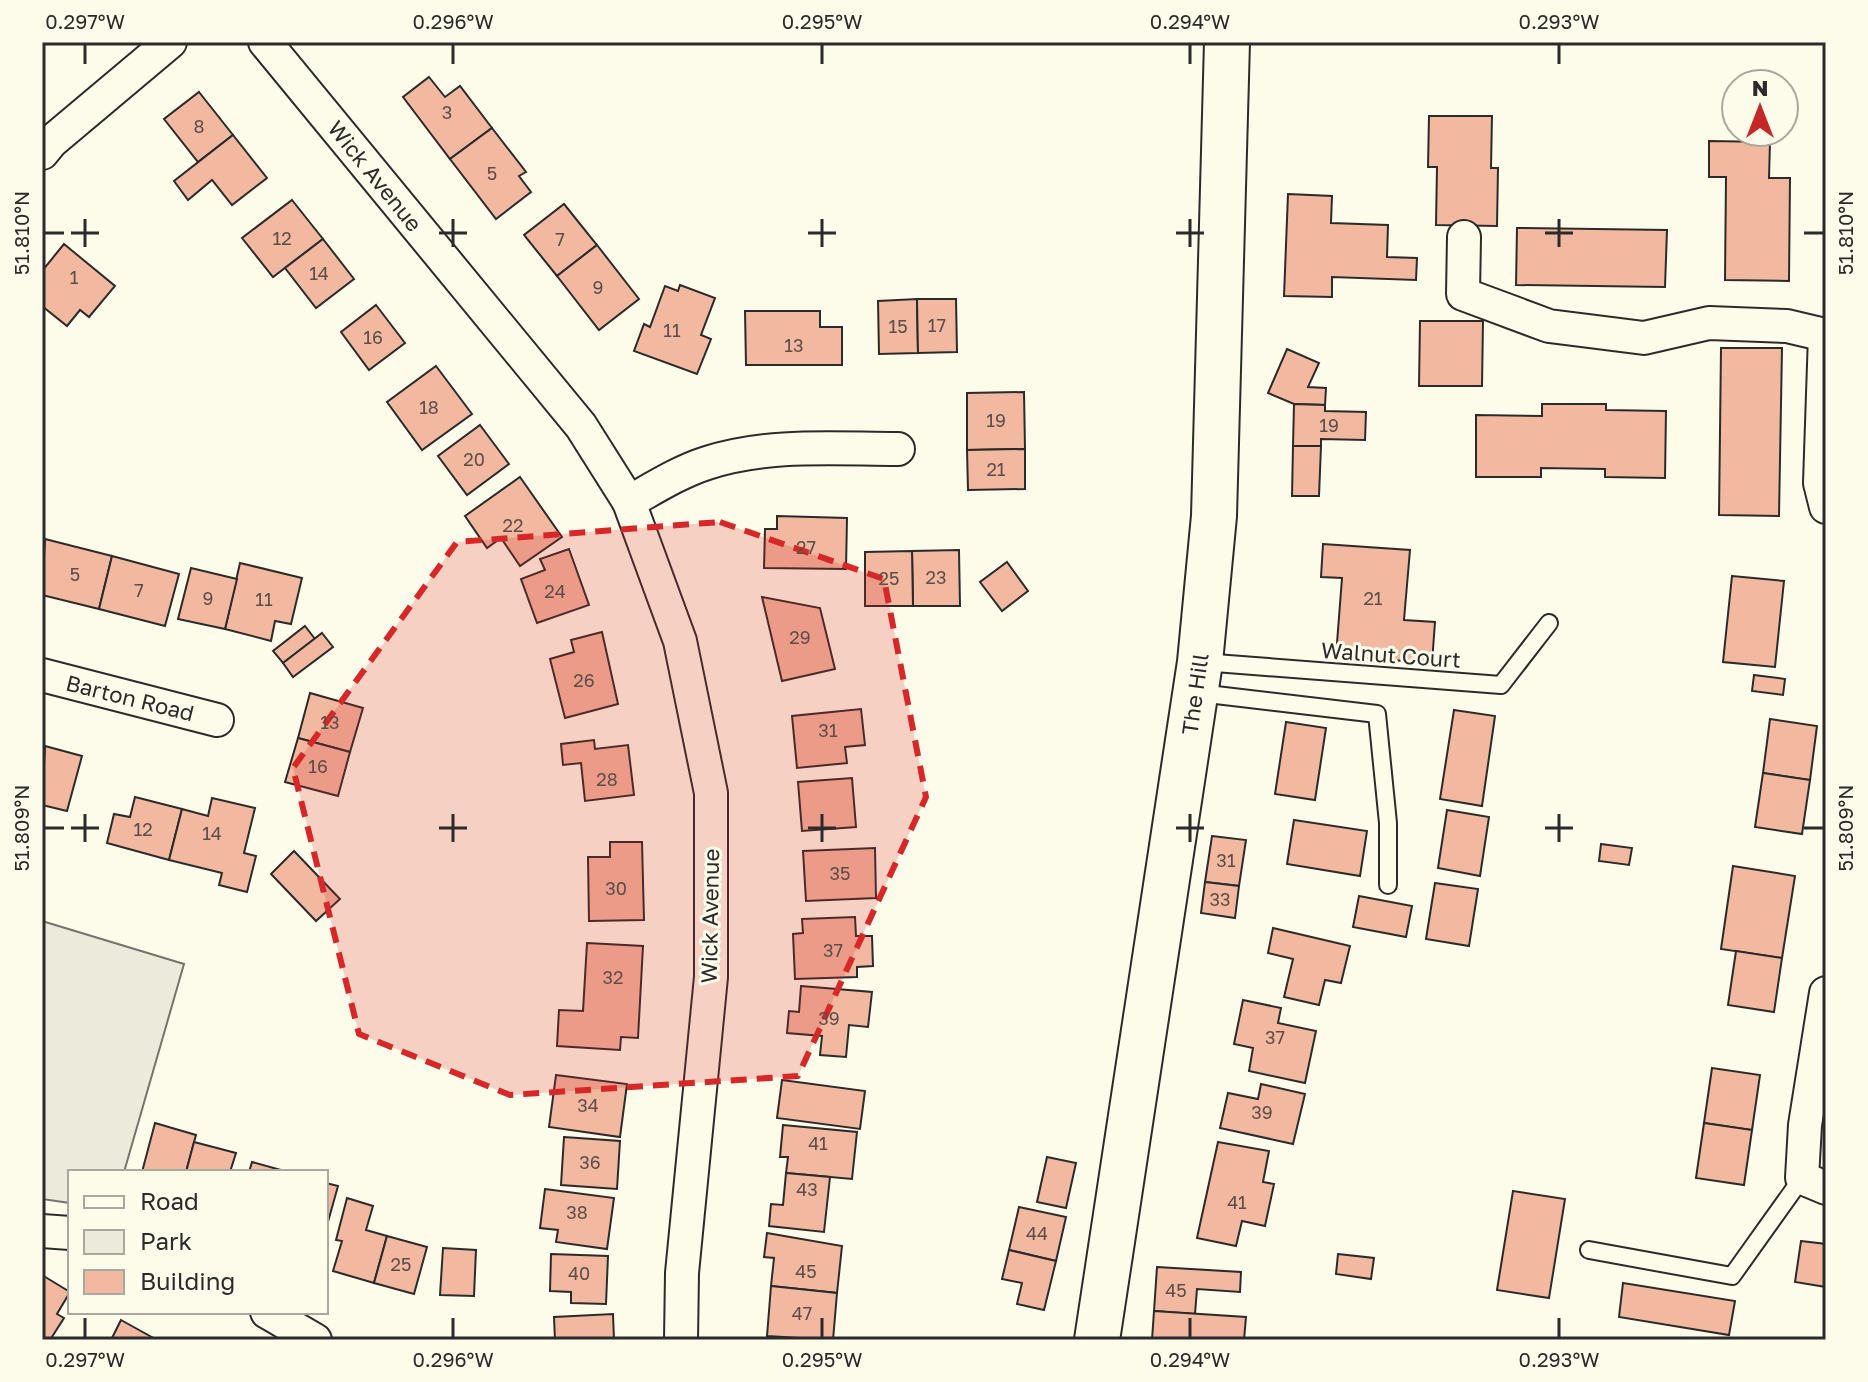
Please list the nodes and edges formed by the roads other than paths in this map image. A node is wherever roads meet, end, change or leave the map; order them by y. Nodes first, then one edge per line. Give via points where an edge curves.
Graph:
1 (170, 42) edge
2 (265, 42) edge
3 (1227, 42) edge
4 (42, 153) edge
5 (1464, 237) dead end
6 (1826, 335) edge
7 (898, 449) dead end
8 (629, 502) junction
9 (1826, 507) edge
10 (1549, 623) dead end
11 (42, 675) edge
12 (1199, 677) junction
13 (217, 720) dead end
14 (1388, 885) dead end
15 (1826, 993) edge
16 (1814, 1183) edge
17 (42, 1231) edge
18 (68, 1233) edge
19 (1589, 1250) dead end
20 (270, 1314) edge
21 (315, 1340) edge
22 (681, 1340) edge
23 (1097, 1340) edge

1 - 4 street
2 - 8 street, Wick Avenue via 581,426
3 - 12 main road, The Hill via 1214,516
5 - 6 street via 1463,294 1549,326 1644,338 1709,323 1787,326
6 - 9 street via 1820,483
7 - 8 street via 788,449 743,455 676,475
8 - 22 street, Wick Avenue via 680,641 711,793 711,977 683,1258
10 - 12 lane, Walnut Court via 1501,685
11 - 13 street, Barton Road
12 - 14 lane via 1377,714
12 - 23 main road, The Hill
15 - 16 street via 1805,1125
16 - 19 lane via 1732,1276
17 - 18 street
20 - 21 street

